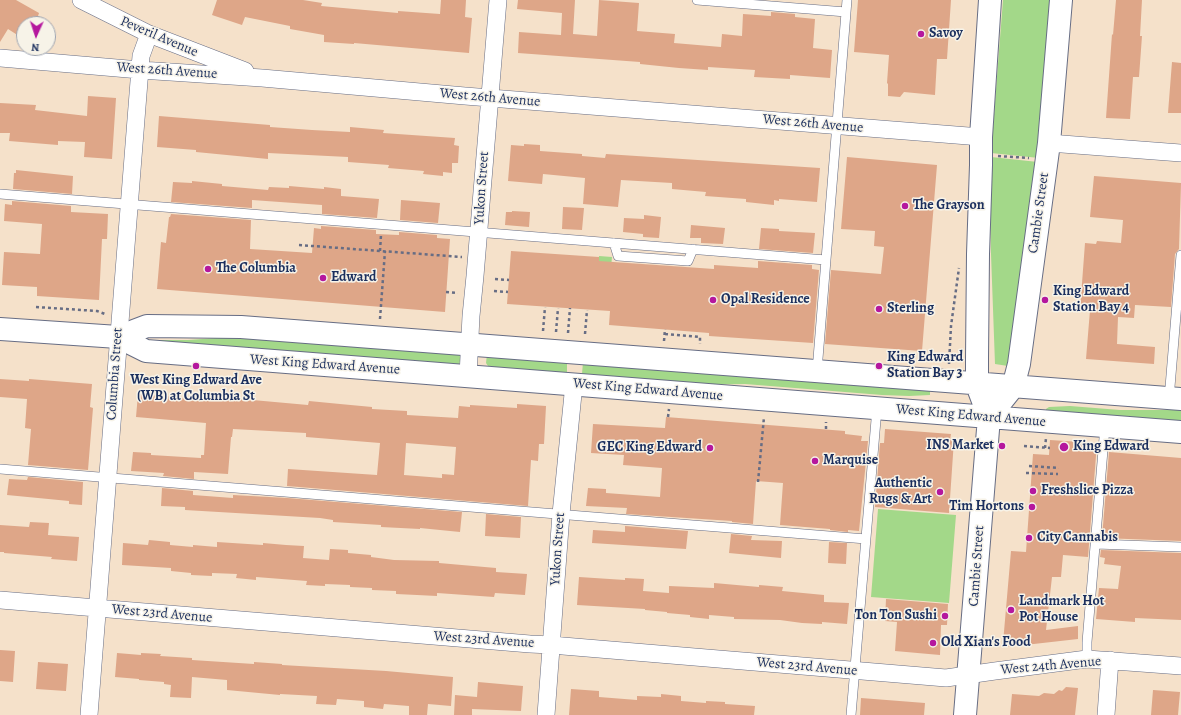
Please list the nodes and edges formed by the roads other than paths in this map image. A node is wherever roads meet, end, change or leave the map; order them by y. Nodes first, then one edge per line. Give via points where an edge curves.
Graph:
1 (81, 0) edge
2 (498, 0) edge
3 (697, 0) edge
4 (847, 0) edge
5 (990, 0) edge
6 (1061, 0) edge
7 (846, 12) junction
8 (149, 34) junction
9 (0, 58) edge
10 (140, 70) junction
11 (262, 78) junction
12 (489, 98) junction
13 (837, 126) junction
14 (981, 137) junction
15 (1042, 151) junction
16 (1181, 154) edge
17 (0, 194) edge
18 (129, 204) junction
19 (479, 232) junction
20 (1181, 255) edge
21 (826, 260) junction
22 (1180, 274) edge
23 (0, 329) edge
24 (118, 337) junction
25 (469, 345) junction
26 (818, 371) junction
27 (468, 376) junction
28 (574, 384) junction
29 (978, 385) junction
30 (1013, 387) junction
31 (1175, 399) edge
32 (877, 408) junction
33 (989, 417) junction
34 (1105, 426) junction
35 (1181, 432) edge
36 (0, 469) edge
37 (107, 478) junction
38 (561, 514) junction
39 (866, 539) junction
40 (1096, 544) junction
41 (1181, 547) edge
42 (0, 600) edge
43 (97, 608) junction
44 (551, 645) junction
45 (1086, 660) junction
46 (1110, 660) junction
47 (1181, 666) edge
48 (855, 671) junction
49 (969, 674) junction
50 (89, 715) edge
51 (546, 715) edge
52 (851, 715) edge
53 (966, 715) edge
54 (1106, 715) edge

1 - 8 street, Peveril Avenue
2 - 12 street, Yukon Street
3 - 7 lane
4 - 7 lane
5 - 14 main road, Cambie Street
6 - 15 main road, Cambie Street
7 - 13 lane
8 - 10 street, Columbia Street via 141,56
8 - 11 street, Peveril Avenue
9 - 10 street, West 26th Avenue
10 - 11 street, West 26th Avenue
10 - 18 street, Columbia Street
11 - 12 street, West 26th Avenue
12 - 13 street, West 26th Avenue
12 - 19 street, Yukon Street
13 - 14 street, West 26th Avenue
13 - 21 lane
14 - 29 main road, Cambie Street
15 - 16 street
15 - 30 main road, Cambie Street via 1019,364
17 - 18 lane
18 - 19 lane
18 - 24 street, Columbia Street
19 - 21 lane
19 - 25 street, Yukon Street
20 - 22 lane
21 - 26 lane
22 - 31 lane
23 - 24 main road, West King Edward Avenue
24 - 25 main road, West King Edward Avenue via 147,326 241,328
24 - 27 main road, West King Edward Avenue via 146,351
24 - 37 street, Columbia Street
25 - 26 main road, West King Edward Avenue
25 - 27 street, Yukon Street
26 - 29 main road, West King Edward Avenue
27 - 28 main road, West King Edward Avenue
28 - 32 main road, West King Edward Avenue
28 - 38 street, Yukon Street
29 - 30 main road, West King Edward Avenue
29 - 33 main road, Cambie Street
30 - 31 main road, West King Edward Avenue
30 - 33 main road, Cambie Street
32 - 33 main road, West King Edward Avenue
32 - 39 lane
33 - 34 main road, West King Edward Avenue
33 - 49 main road, Cambie Street
34 - 35 main road, West King Edward Avenue
34 - 40 lane
36 - 37 lane
37 - 38 lane
37 - 43 street, Columbia Street
38 - 39 lane
38 - 44 street, Yukon Street
39 - 48 lane
40 - 41 lane
40 - 45 lane
42 - 43 street, West 23rd Avenue
43 - 44 street, West 23rd Avenue
43 - 50 street, Columbia Street
44 - 48 street, West 23rd Avenue
44 - 51 street, Yukon Street
45 - 46 street, West 24th Avenue
45 - 49 street, West 24th Avenue
46 - 47 street, West 24th Avenue
46 - 54 street
48 - 49 street, West 23rd Avenue via 946,678
48 - 52 lane
49 - 53 main road, Cambie Street

